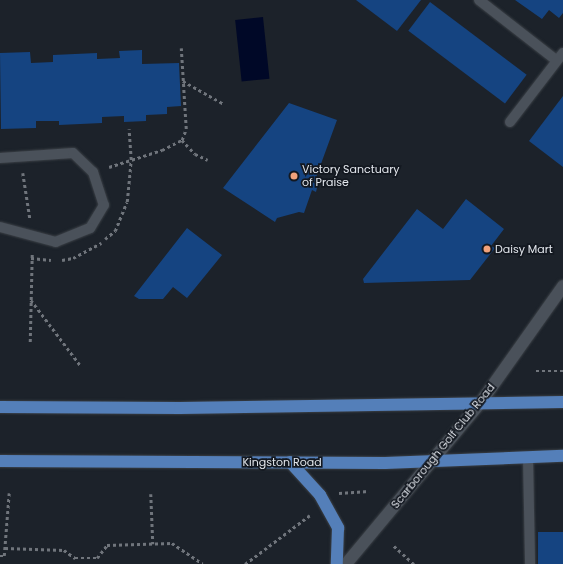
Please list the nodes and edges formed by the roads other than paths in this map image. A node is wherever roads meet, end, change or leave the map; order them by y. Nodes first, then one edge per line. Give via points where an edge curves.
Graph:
1 (479, 0) edge
2 (560, 57) edge
3 (510, 122) dead end
4 (0, 158) edge
5 (0, 227) edge
6 (563, 286) edge
7 (481, 402) junction
8 (563, 402) edge
9 (0, 407) edge
10 (563, 456) edge
11 (528, 457) junction
12 (0, 461) edge
13 (432, 461) junction
14 (290, 462) junction
15 (337, 564) edge
16 (346, 564) edge
17 (530, 564) edge

1 - 2 lane
2 - 3 lane
4 - 5 lane via 73,154 93,172 104,205 90,228 56,242
6 - 7 street, Scarborough Golf Club Road
7 - 8 main road
7 - 9 main road via 180,408
7 - 13 street, Scarborough Golf Club Road
10 - 11 main road, Kingston Road
11 - 13 main road, Kingston Road
11 - 17 lane
12 - 14 main road, Kingston Road
13 - 14 main road, Kingston Road
13 - 16 street, Scarborough Golf Club Road
14 - 15 main road via 320,495 338,528

